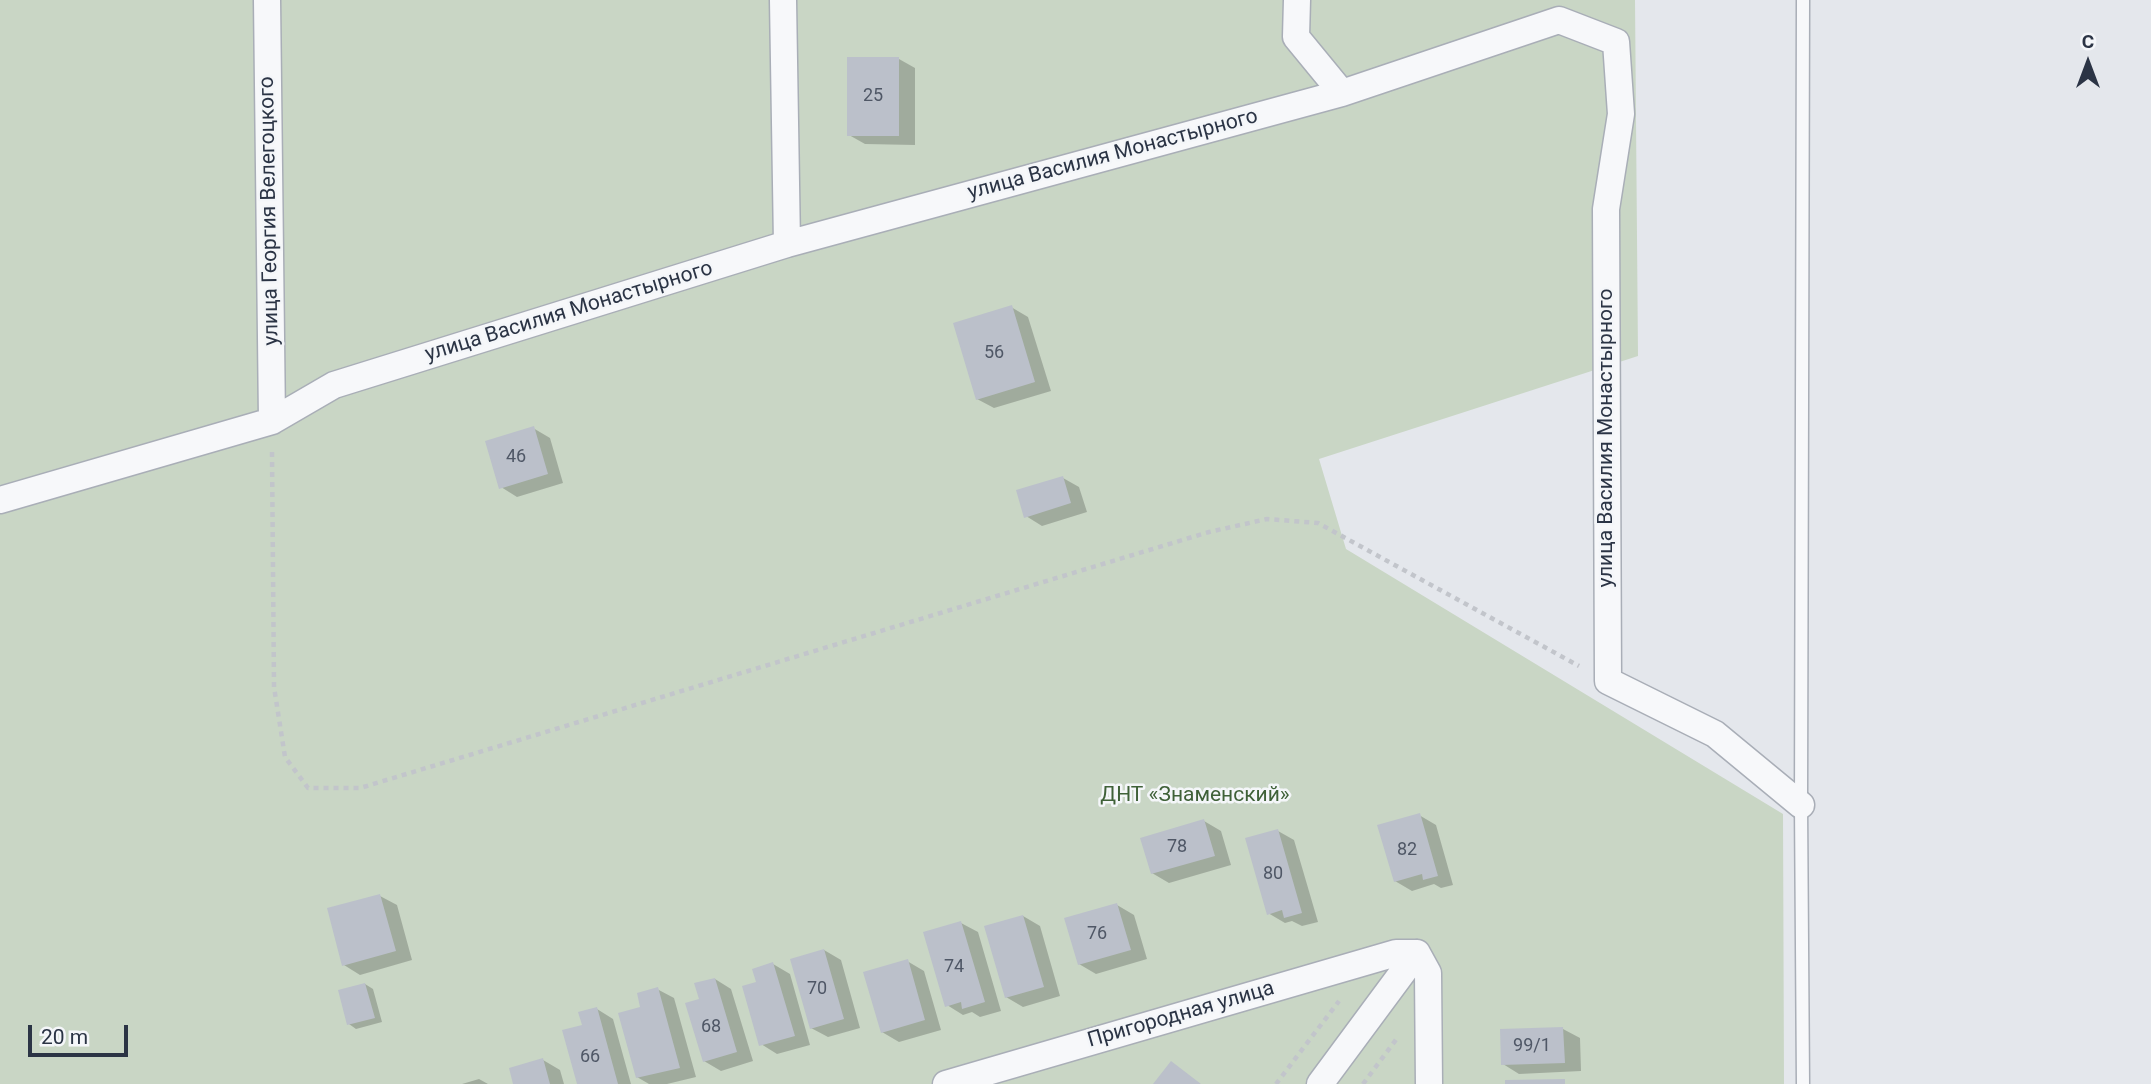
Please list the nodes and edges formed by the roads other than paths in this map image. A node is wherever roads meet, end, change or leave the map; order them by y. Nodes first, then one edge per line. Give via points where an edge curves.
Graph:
1 (267, 0) edge
2 (783, 0) edge
3 (1297, 0) edge
4 (1803, 0) edge
5 (1342, 93) junction
6 (787, 244) junction
7 (272, 421) junction
8 (0, 499) edge
9 (1801, 805) junction
10 (1417, 953) junction
11 (946, 1084) edge
12 (1320, 1084) edge
13 (1429, 1084) edge
14 (1802, 1084) edge

1 - 7 street, улица Георгия Велегоцкого
2 - 6 street
3 - 5 street via 1296,37
4 - 9 lane
5 - 6 street, улица Василия Монастырного
5 - 9 street, улица Василия Монастырного via 1559,20 1616,42 1621,114 1606,209 1608,681 1715,734
6 - 7 street, улица Василия Монастырного via 334,386
7 - 8 street, улица Василия Монастырного
9 - 14 lane
10 - 11 street, Пригородная улица via 1395,953
10 - 12 street
10 - 13 street via 1428,972

